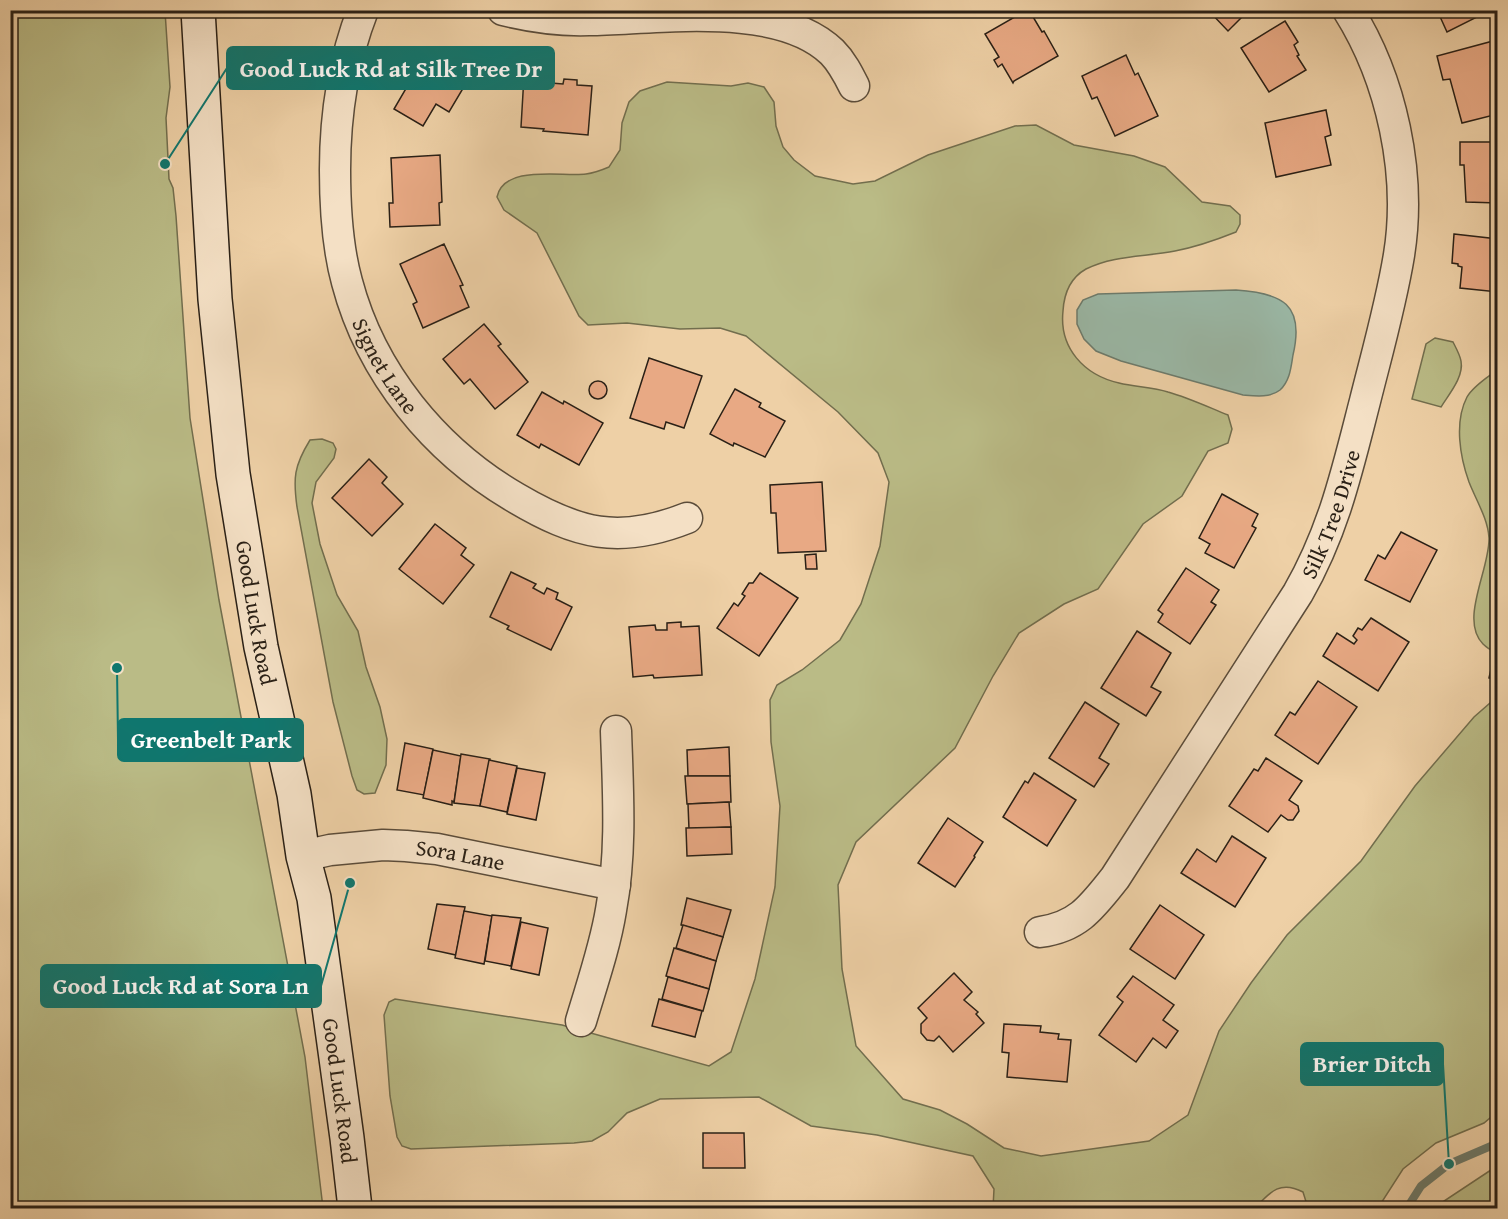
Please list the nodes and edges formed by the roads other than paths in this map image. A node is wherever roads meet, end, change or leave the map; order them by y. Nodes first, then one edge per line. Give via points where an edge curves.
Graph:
1 (198, 10) edge
2 (363, 10) edge
3 (503, 10) edge
4 (1348, 10) edge
5 (854, 86) dead end
6 (687, 518) dead end
7 (615, 731) dead end
8 (303, 856) junction
9 (615, 885) junction
10 (1040, 932) dead end
11 (581, 1021) dead end
12 (355, 1209) edge

1 - 8 main road, Good Luck Road via 215,298 233,474 261,647 294,794
2 - 6 street, Signet Lane via 338,109 335,198 347,282 360,321 381,362 411,409 441,442 470,468 541,513 575,528 608,534 663,528
3 - 5 street via 586,21 716,16 774,23 831,51
4 - 10 street, Silk Tree Drive via 1372,55 1385,91 1400,164 1402,230 1388,312 1331,524 1298,593 1114,878 1094,906 1075,921
7 - 9 street
8 - 9 street, Sora Lane via 330,849 405,846
8 - 12 main road, Good Luck Road via 314,898
9 - 11 street

